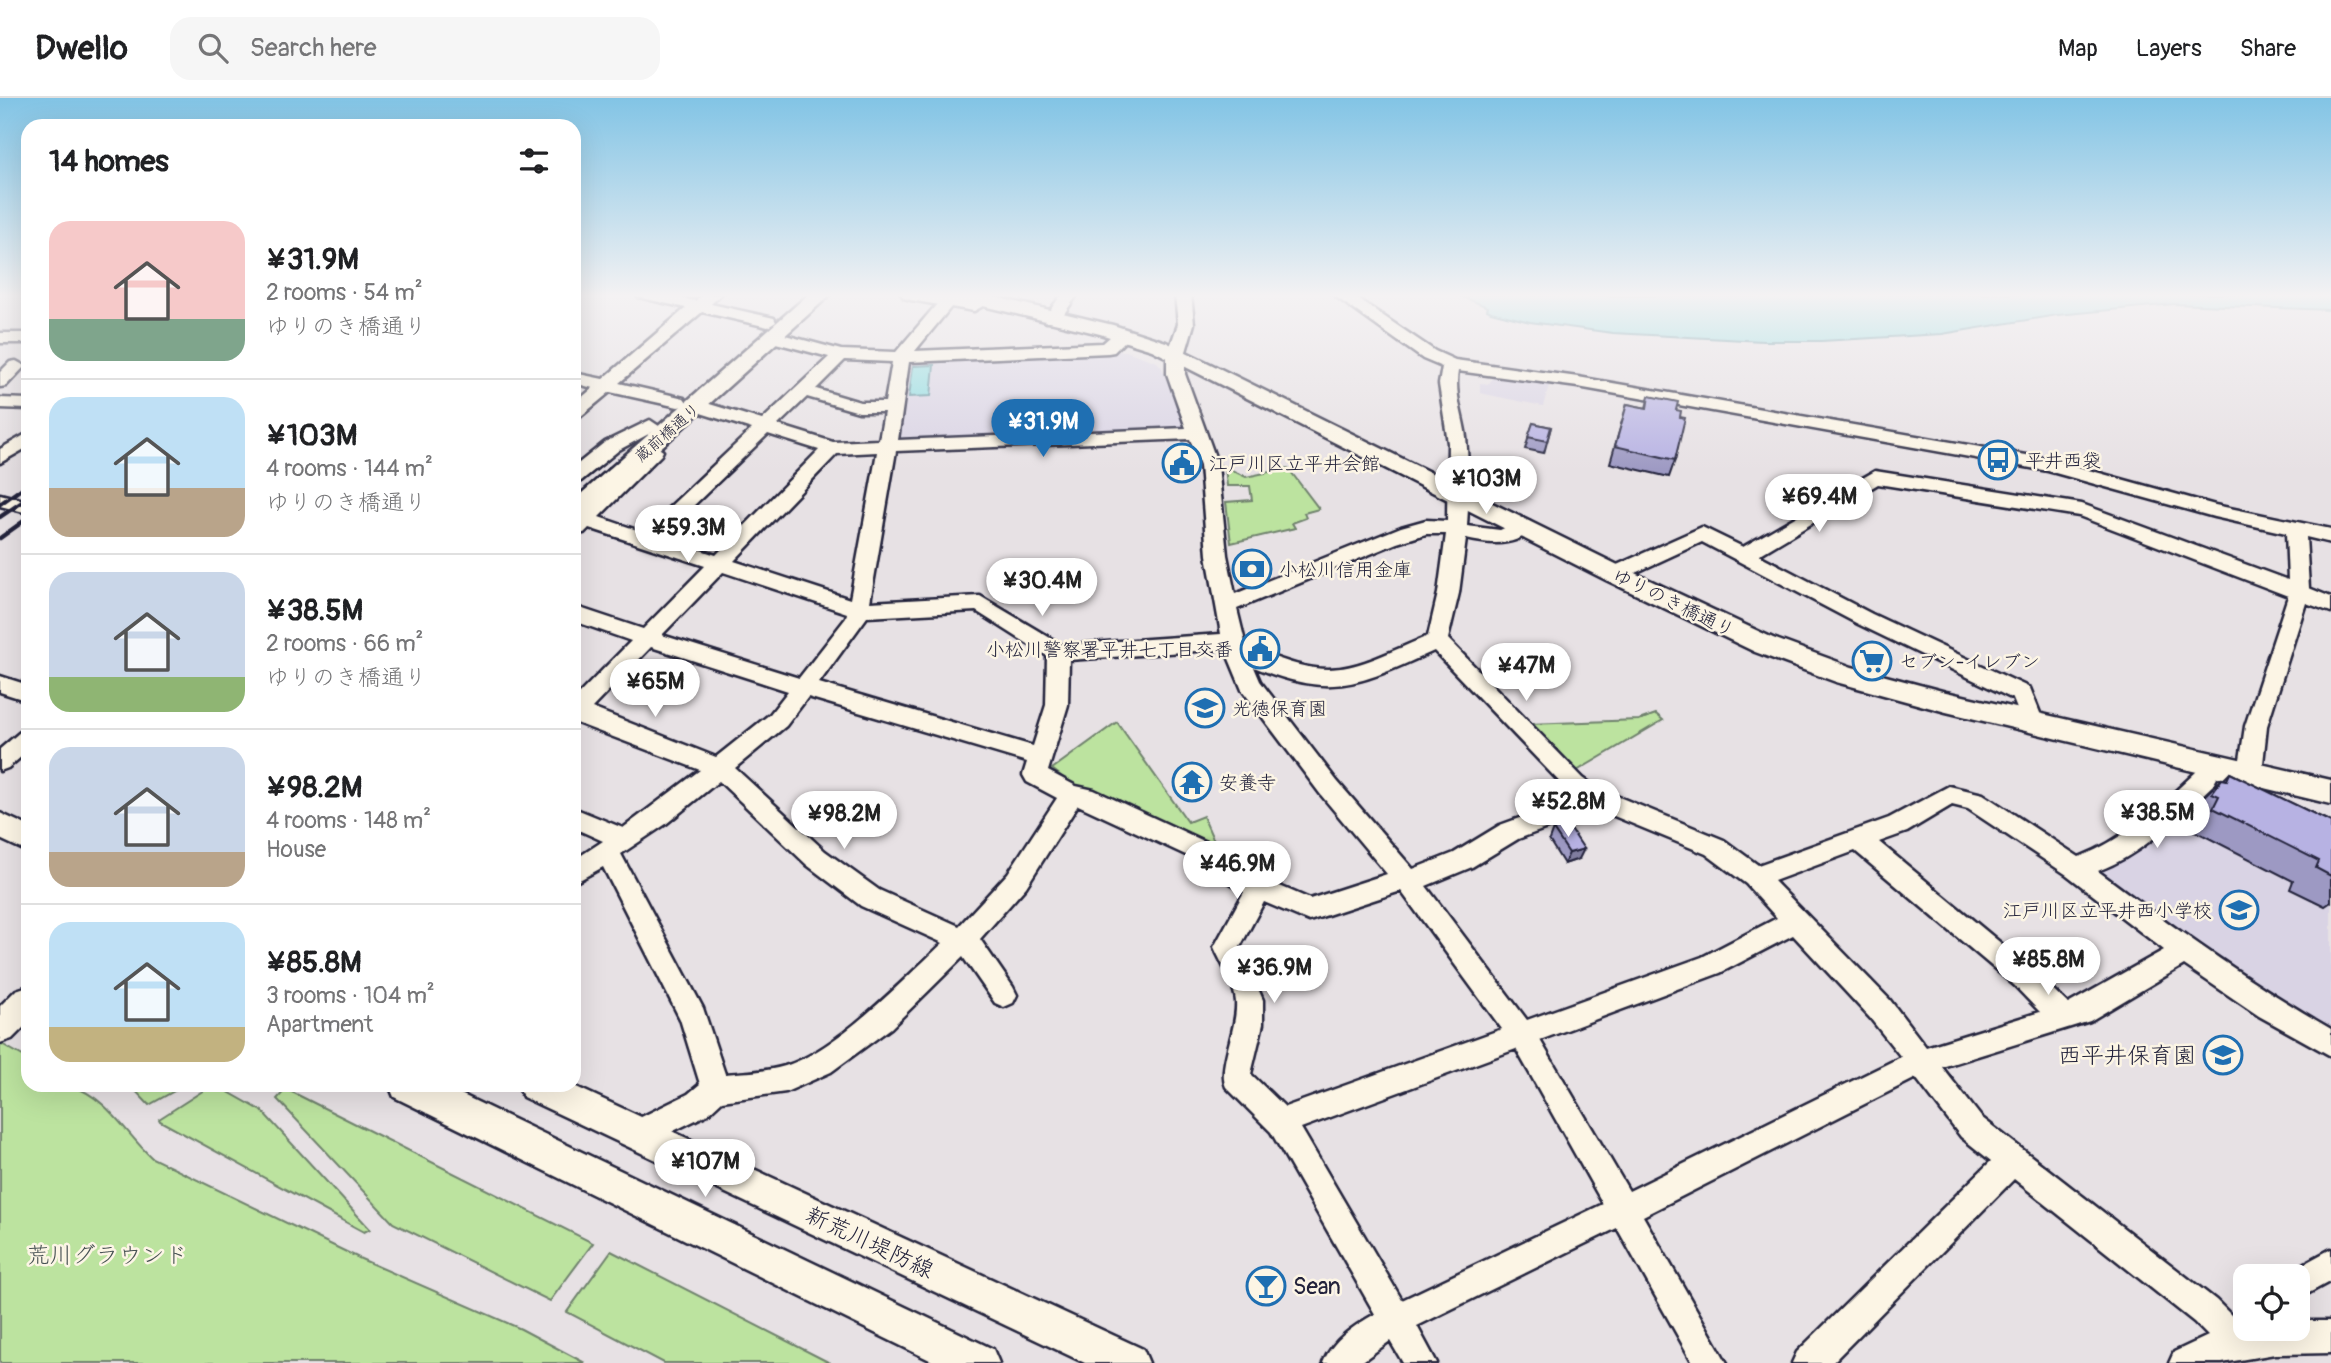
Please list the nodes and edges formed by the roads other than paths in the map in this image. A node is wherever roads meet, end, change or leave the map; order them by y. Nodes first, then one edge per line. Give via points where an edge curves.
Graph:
1 (643, 353) edge
2 (744, 353) edge
3 (836, 353) edge
4 (905, 353) edge
5 (992, 353) edge
6 (1171, 353) edge
7 (1426, 353) edge
8 (841, 355) junction
9 (1176, 355) junction
10 (901, 357) junction
11 (1451, 365) junction
12 (0, 366) edge
13 (581, 380) edge
14 (0, 382) edge
15 (604, 385) junction
16 (805, 391) junction
17 (0, 403) edge
18 (21, 404) edge
19 (688, 404) junction
20 (581, 406) edge
21 (894, 407) junction
22 (767, 427) junction
23 (659, 428) junction
24 (1197, 433) junction
25 (21, 444) edge
26 (888, 446) junction
27 (832, 448) junction
28 (0, 457) edge
29 (581, 471) edge
30 (581, 489) edge
31 (1457, 494) junction
32 (0, 500) edge
33 (21, 505) edge
34 (581, 518) edge
35 (581, 522) edge
36 (1522, 527) junction
37 (1457, 528) junction
38 (2296, 529) junction
39 (2331, 536) edge
40 (646, 540) junction
41 (1742, 556) junction
42 (718, 564) junction
43 (1615, 574) junction
44 (2299, 592) junction
45 (1226, 605) junction
46 (2331, 605) edge
47 (860, 610) junction
48 (581, 615) edge
49 (646, 638) junction
50 (1437, 640) junction
51 (1234, 645) junction
52 (1058, 653) junction
53 (0, 684) edge
54 (803, 688) junction
55 (21, 690) edge
56 (581, 705) edge
57 (581, 713) edge
58 (2033, 723) junction
59 (21, 744) edge
60 (1040, 757) junction
61 (0, 762) edge
62 (721, 769) junction
63 (2203, 770) junction
64 (2245, 784) junction
65 (2331, 792) edge
66 (1072, 795) junction
67 (1589, 795) junction
68 (581, 822) edge
69 (0, 825) edge
70 (21, 836) edge
71 (1858, 839) junction
72 (615, 844) junction
73 (581, 868) edge
74 (2076, 868) junction
75 (1755, 877) junction
76 (1407, 880) junction
77 (1259, 888) junction
78 (1797, 920) junction
79 (963, 940) junction
80 (2185, 951) junction
81 (21, 985) edge
82 (1003, 995) dead end
83 (0, 1004) edge
84 (21, 1008) edge
85 (2064, 1018) junction
86 (0, 1028) edge
87 (1522, 1034) junction
88 (2331, 1043) edge
89 (1921, 1061) junction
90 (716, 1089) junction
91 (420, 1092) edge
92 (550, 1092) edge
93 (1281, 1122) junction
94 (637, 1134) junction
95 (2012, 1161) junction
96 (1622, 1210) junction
97 (2331, 1264) edge
98 (2310, 1277) edge
99 (1396, 1320) junction
100 (2233, 1329) edge
101 (2310, 1337) edge
102 (2331, 1337) edge
103 (2233, 1338) edge
104 (979, 1363) edge
105 (1129, 1363) edge
106 (1339, 1363) edge
107 (1421, 1363) edge
108 (1711, 1363) edge
109 (1808, 1363) edge
110 (2185, 1363) edge

1 - 15 street
2 - 19 main road, 蔵前橋通り
3 - 8 street
4 - 10 street
5 - 10 street
6 - 9 main road, ゆりのき橋通り
7 - 11 street
8 - 10 street
8 - 16 street
9 - 24 street via 1176,374
9 - 31 main road, ゆりのき橋通り
10 - 21 street
11 - 31 street via 1446,379 1457,442
11 - 38 street via 1578,382 2049,465
12 - 14 street via 16,366
13 - 15 street
15 - 19 street
15 - 20 street
16 - 21 street via 859,407
16 - 22 street
17 - 18 street
19 - 22 street
19 - 23 main road, 蔵前橋通り
21 - 26 street
22 - 27 street
22 - 40 street
23 - 29 street via 612,446
23 - 30 main road, 蔵前橋通り
23 - 34 main road, 蔵前橋通り
24 - 26 street
24 - 45 street via 1210,474
25 - 28 street
26 - 27 street
26 - 47 street
27 - 42 street
31 - 36 main road, ゆりのき橋通り
31 - 37 street
32 - 33 street
35 - 40 street
36 - 37 street via 1506,538
36 - 43 main road, ゆりのき橋通り
37 - 45 street via 1426,527 1386,540
37 - 50 street
38 - 39 street
38 - 44 street
40 - 42 street
41 - 43 street via 1702,534
41 - 44 street via 1875,477 2082,510
41 - 58 street via 2022,694
42 - 47 street
42 - 49 street
43 - 58 main road, ゆりのき橋通り via 1802,660 1888,688
44 - 46 street
44 - 64 street via 2256,726
45 - 51 street
47 - 52 street via 980,603
47 - 54 street via 831,656
48 - 49 street
49 - 54 street
49 - 56 street
50 - 51 street via 1330,679 1298,674
50 - 67 street via 1559,770
51 - 52 street
51 - 76 street via 1250,684 1272,716
52 - 60 street via 1057,705
53 - 55 street
54 - 60 street
54 - 62 street via 778,720
57 - 62 street
58 - 63 main road, ゆりのき橋通り
59 - 61 street
60 - 66 street via 1035,775
62 - 72 street
62 - 79 street via 816,858 870,898
63 - 64 main road, ゆりのき橋通り
63 - 74 street via 2157,824 2097,862
64 - 65 main road, ゆりのき橋通り
66 - 77 street via 1086,797 1199,850
66 - 79 street via 1017,880
67 - 75 street via 1715,847
67 - 76 street via 1577,807 1509,832 1463,860
68 - 72 street
69 - 70 main road
71 - 74 street via 1898,825 1949,795 1960,795
71 - 75 street
71 - 85 street via 2023,977
72 - 73 street
72 - 90 street via 693,1017
74 - 80 street
75 - 78 street
76 - 77 street via 1309,910
76 - 87 street
77 - 93 street via 1227,947 1250,1000 1236,1078
78 - 87 street via 1712,965
78 - 89 street via 1880,1009
79 - 82 street
79 - 90 street via 881,1019 821,1063 786,1079
80 - 85 street
80 - 88 street
81 - 83 main road
84 - 86 main road
85 - 89 street
87 - 93 street
87 - 96 street
89 - 95 street via 1971,1127
89 - 96 street
90 - 94 street via 698,1104
91 - 104 main road
92 - 94 main road, 新荒川堤防線
93 - 99 street
94 - 105 main road, 新荒川堤防線
95 - 100 street
95 - 109 street
96 - 99 street
96 - 108 street
97 - 98 street
99 - 106 street via 1367,1336
99 - 107 street
101 - 102 street
103 - 110 street

